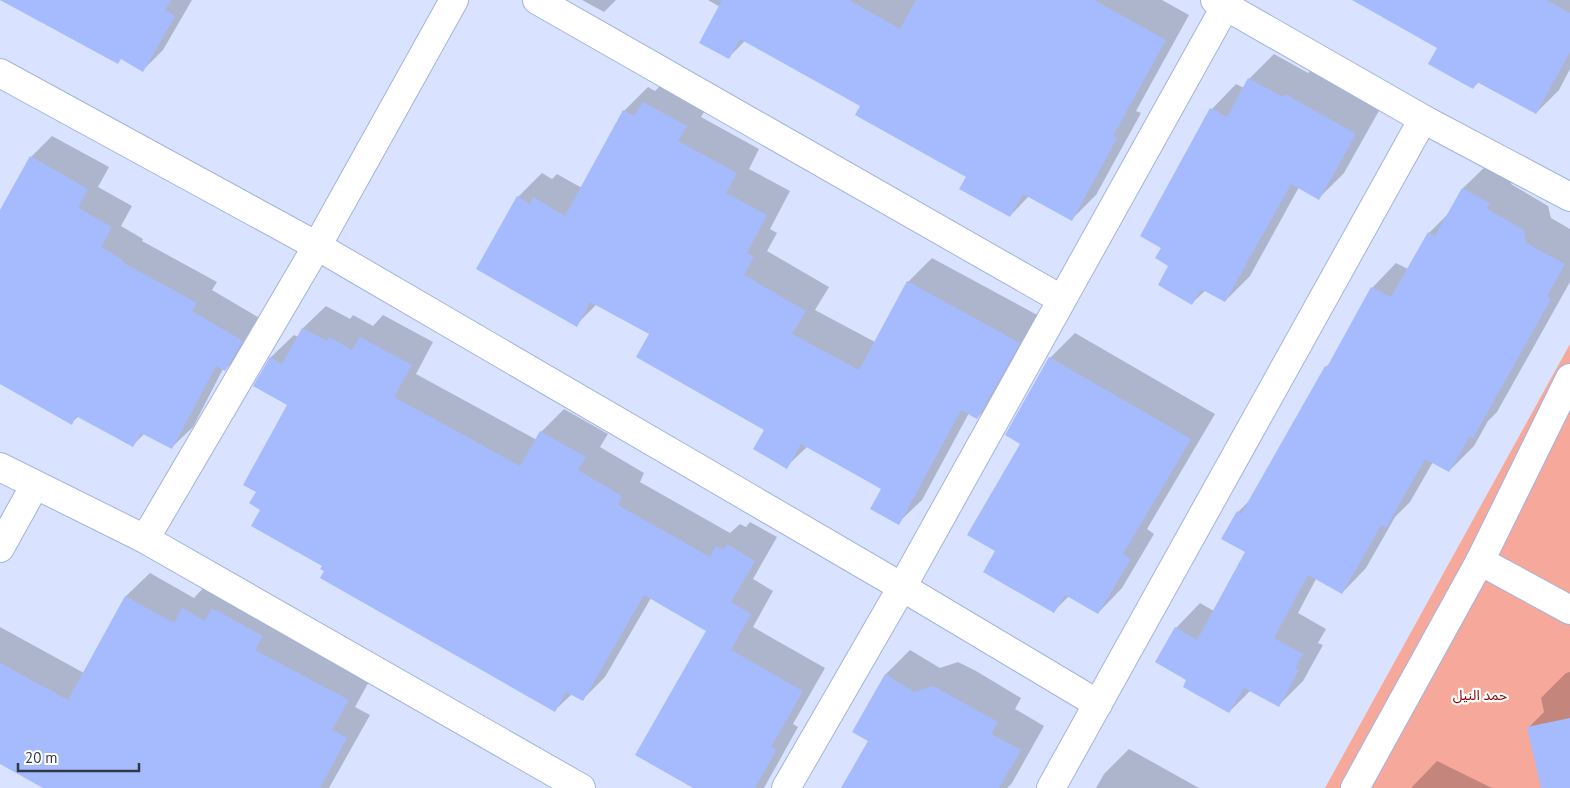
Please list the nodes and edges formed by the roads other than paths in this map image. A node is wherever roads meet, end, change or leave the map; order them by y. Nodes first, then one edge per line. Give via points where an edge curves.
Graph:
1 (454, 0) edge
2 (537, 0) edge
3 (1220, 3) edge
4 (0, 73) edge
5 (1423, 119) junction
6 (1570, 197) edge
7 (317, 246) junction
8 (1061, 299) junction
9 (1570, 378) edge
10 (0, 467) edge
11 (36, 485) junction
12 (144, 539) junction
13 (0, 548) edge
14 (1480, 561) junction
15 (902, 587) junction
16 (1570, 610) edge
17 (1098, 704) junction
18 (581, 788) edge
19 (786, 788) edge
20 (1051, 788) edge
21 (1355, 788) edge

1 - 7 street
2 - 8 street
3 - 5 street
3 - 8 street
4 - 7 street
5 - 6 street
5 - 17 street
7 - 12 street
7 - 15 street
8 - 15 street
9 - 14 street
10 - 11 street
11 - 12 street
11 - 13 street
12 - 18 street
14 - 16 street
14 - 21 street
15 - 17 street
15 - 19 street
17 - 20 street

